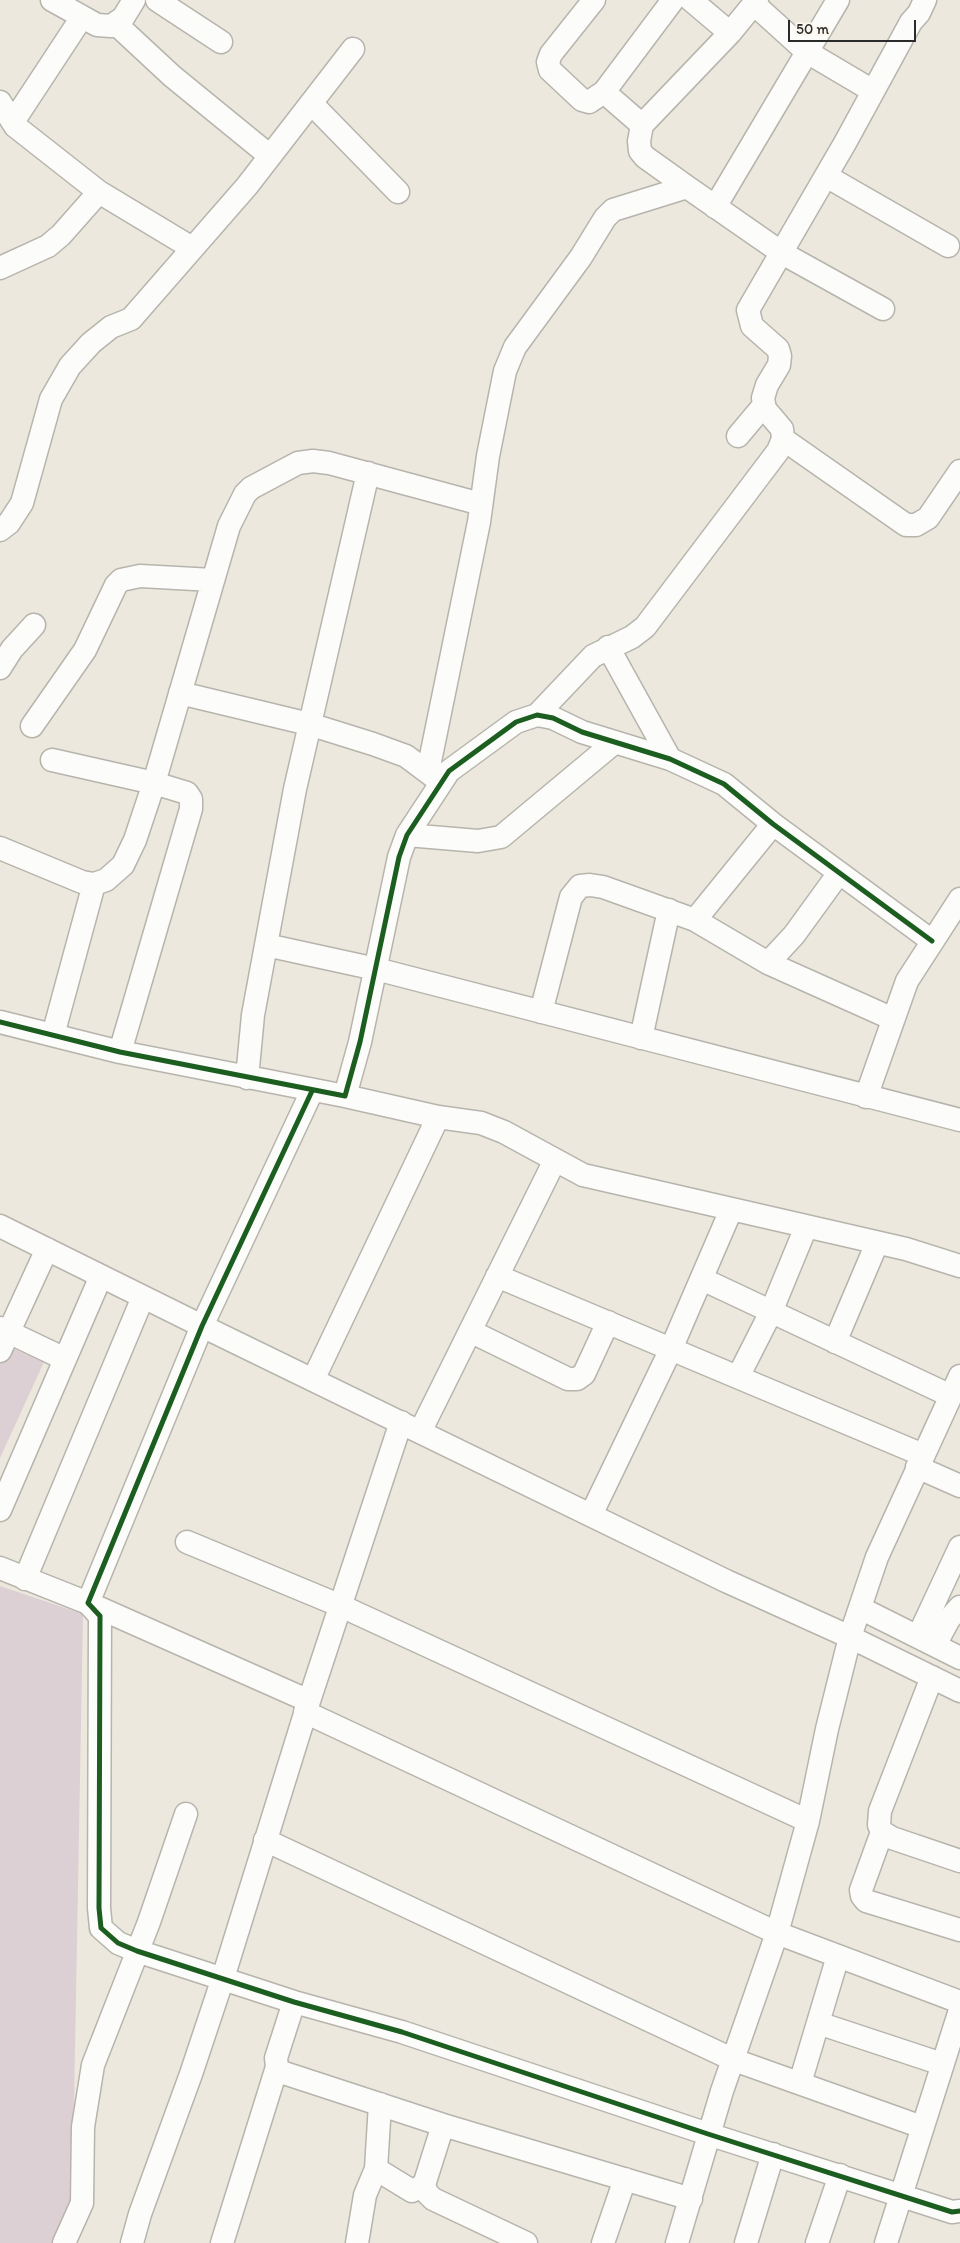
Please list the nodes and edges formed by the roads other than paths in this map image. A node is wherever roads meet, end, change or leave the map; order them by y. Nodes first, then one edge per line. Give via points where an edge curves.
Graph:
1 (52, 0) edge
2 (134, 0) edge
3 (157, 0) edge
4 (594, 0) edge
5 (674, 0) edge
6 (691, 0) edge
7 (838, 0) edge
8 (925, 0) edge
9 (755, 2) edge
10 (82, 17) junction
11 (116, 24) junction
12 (730, 33) junction
13 (221, 42) dead end
14 (353, 49) dead end
15 (807, 52) junction
16 (873, 91) junction
17 (604, 92) junction
18 (0, 102) edge
19 (311, 103) junction
20 (13, 122) junction
21 (642, 125) junction
22 (270, 156) junction
23 (826, 176) junction
24 (686, 187) junction
25 (99, 192) junction
26 (398, 192) dead end
27 (715, 207) junction
28 (948, 246) dead end
29 (192, 248) junction
30 (782, 252) junction
31 (0, 268) edge
32 (883, 309) dead end
33 (764, 405) junction
34 (738, 436) dead end
35 (782, 439) junction
36 (960, 472) edge
37 (368, 474) junction
38 (481, 504) junction
39 (0, 530) edge
40 (213, 580) junction
41 (34, 624) dead end
42 (608, 647) junction
43 (0, 668) edge
44 (180, 693) junction
45 (537, 716) junction
46 (309, 724) junction
47 (32, 726) dead end
48 (615, 742) junction
49 (670, 759) junction
50 (52, 760) dead end
51 (434, 777) junction
52 (154, 783) junction
53 (773, 824) junction
54 (407, 836) junction
55 (0, 848) edge
56 (839, 873) junction
57 (94, 884) junction
58 (960, 899) edge
59 (669, 910) junction
60 (695, 920) junction
61 (932, 941) junction
62 (266, 945) junction
63 (768, 963) junction
64 (376, 969) junction
65 (541, 1012) junction
66 (893, 1019) junction
67 (0, 1022) edge
68 (53, 1035) junction
69 (641, 1038) junction
70 (120, 1052) junction
71 (247, 1078) junction
72 (312, 1091) junction
73 (345, 1096) junction
74 (866, 1096) junction
75 (438, 1117) junction
76 (960, 1120) edge
77 (554, 1160) junction
78 (731, 1210) junction
79 (0, 1226) edge
80 (806, 1227) junction
81 (877, 1243) junction
82 (47, 1249) junction
83 (960, 1266) edge
84 (101, 1276) junction
85 (498, 1276) junction
86 (702, 1279) junction
87 (143, 1297) junction
88 (771, 1312) junction
89 (608, 1322) junction
90 (202, 1326) junction
91 (470, 1331) junction
92 (3, 1337) edge
93 (835, 1342) junction
94 (671, 1349) junction
95 (65, 1359) junction
96 (738, 1377) junction
97 (313, 1380) junction
98 (955, 1386) edge
99 (411, 1427) junction
100 (920, 1461) junction
101 (960, 1486) edge
102 (0, 1510) edge
103 (591, 1515) junction
104 (187, 1542) dead end
105 (960, 1547) edge
106 (0, 1568) edge
107 (25, 1579) junction
108 (88, 1603) junction
109 (341, 1606) junction
110 (960, 1606) edge
111 (860, 1608) junction
112 (850, 1637) junction
113 (926, 1641) junction
114 (960, 1658) edge
115 (932, 1677) junction
116 (960, 1691) edge
117 (307, 1707) junction
118 (186, 1814) dead end
119 (808, 1821) junction
120 (882, 1832) junction
121 (265, 1840) junction
122 (960, 1861) edge
123 (960, 1930) edge
124 (778, 1933) junction
125 (137, 1951) junction
126 (838, 1956) junction
127 (223, 1978) junction
128 (294, 2002) junction
129 (960, 2002) edge
130 (960, 2010) edge
131 (818, 2023) junction
132 (734, 2060) junction
133 (942, 2064) junction
134 (277, 2067) junction
135 (800, 2083) junction
136 (380, 2104) junction
137 (443, 2125) junction
138 (922, 2127) junction
139 (708, 2134) junction
140 (773, 2154) junction
141 (376, 2169) junction
142 (840, 2175) junction
143 (626, 2179) junction
144 (424, 2185) junction
145 (900, 2195) junction
146 (691, 2199) junction
147 (960, 2211) edge
148 (64, 2243) edge
149 (132, 2243) edge
150 (222, 2243) edge
151 (357, 2243) edge
152 (526, 2243) edge
153 (603, 2243) edge
154 (677, 2243) edge
155 (746, 2243) edge
156 (818, 2243) edge
157 (886, 2243) edge

1 - 10 street
2 - 11 street
3 - 13 street
4 - 17 street via 548,62 550,70 582,100 589,102
5 - 17 street
6 - 12 street
7 - 15 street
8 - 16 street
9 - 12 street
9 - 15 street
10 - 11 street via 97,25
10 - 20 street
11 - 22 street via 172,76
12 - 21 street
14 - 19 street
15 - 16 street
15 - 27 street
16 - 23 street
17 - 21 street
18 - 20 street
19 - 22 street
19 - 26 street
20 - 25 street via 28,138
21 - 24 street via 640,151
22 - 29 street
23 - 28 street
23 - 30 street
24 - 27 street
24 - 38 street via 614,210 605,218 581,257 515,347 505,371
25 - 29 street
25 - 31 street via 61,236 48,246
27 - 30 street
29 - 39 street via 131,319 111,327 91,342 70,366 50,400 22,503 9,523
30 - 32 street
30 - 33 street via 748,310 752,326 778,349 780,356 779,365 767,385
33 - 34 street
33 - 35 street via 782,429
35 - 36 street via 906,525 916,525 928,518
35 - 42 street via 778,451 645,627 632,638
37 - 38 street
37 - 40 street via 329,462 306,462 276,473 252,488 245,494 229,526
37 - 46 street
38 - 51 street
40 - 44 street
40 - 47 street via 140,576 121,580 85,650
41 - 43 street
42 - 45 street via 593,656
42 - 49 street
44 - 46 street
44 - 52 street
45 - 48 street via 553,718 582,732
45 - 51 street via 516,722 448,771
46 - 51 street via 406,756
46 - 62 street
48 - 49 street
48 - 54 street via 501,837 478,840
49 - 53 street via 724,784
50 - 52 street
51 - 54 street
52 - 57 street via 123,865 106,880
52 - 70 street via 186,793 191,799 191,809
53 - 56 street
53 - 60 street
54 - 64 street via 398,857
55 - 57 street
56 - 61 street
56 - 63 street via 794,935
57 - 68 street
58 - 61 street
59 - 60 street
59 - 65 street via 603,887 580,886 571,897
59 - 69 street
60 - 63 street
61 - 66 street via 907,981
62 - 64 street
62 - 71 street via 253,1015
63 - 66 street
64 - 65 street
64 - 73 street
65 - 69 street
66 - 74 street
67 - 68 street
68 - 70 street
69 - 74 street
70 - 71 street
71 - 72 street
72 - 73 street
72 - 90 street
73 - 75 street
74 - 76 street
75 - 77 street via 481,1122
75 - 97 street
77 - 78 street via 583,1175
77 - 85 street
78 - 80 street
78 - 86 street
79 - 82 street
80 - 81 street
80 - 88 street
81 - 83 street
81 - 93 street
82 - 84 street
82 - 92 street
84 - 87 street
84 - 95 street
85 - 89 street
85 - 91 street
86 - 88 street
86 - 94 street
87 - 90 street
87 - 107 street
88 - 93 street
88 - 96 street
89 - 91 street via 584,1374 577,1379 568,1379
89 - 94 street
90 - 97 street
90 - 108 street
91 - 99 street
92 - 95 street
93 - 98 street
94 - 96 street
94 - 103 street
95 - 102 street
96 - 100 street
97 - 99 street
98 - 100 street
99 - 103 street
99 - 109 street
100 - 101 street
100 - 111 street via 877,1557
103 - 112 street
104 - 109 street
105 - 113 street
106 - 107 street
107 - 108 street
108 - 117 street
108 - 125 street via 100,1616 101,1928 118,1944
109 - 117 street
109 - 119 street
110 - 113 street
111 - 112 street
111 - 113 street
112 - 115 street
112 - 119 street
113 - 114 street
115 - 116 street
115 - 120 street via 880,1811
117 - 121 street
117 - 124 street
118 - 125 street
119 - 124 street
120 - 122 street
120 - 123 street via 861,1890 862,1896 866,1901
121 - 127 street
121 - 132 street
124 - 126 street
124 - 132 street
125 - 127 street
125 - 148 street via 93,2065 82,2128 82,2203
126 - 129 street
126 - 131 street
127 - 128 street
127 - 149 street
128 - 134 street via 276,2058
128 - 139 street via 402,2032
130 - 133 street
131 - 133 street
131 - 135 street
132 - 135 street
132 - 139 street
133 - 138 street
134 - 136 street via 281,2072
134 - 150 street
135 - 138 street
136 - 137 street
136 - 141 street
137 - 143 street
137 - 144 street
138 - 145 street
139 - 140 street
139 - 146 street
140 - 142 street
140 - 155 street
141 - 144 street via 412,2191
141 - 151 street via 366,2195
142 - 145 street
142 - 156 street
143 - 146 street
143 - 153 street
144 - 152 street via 433,2199
145 - 147 street via 952,2212
145 - 157 street
146 - 154 street

